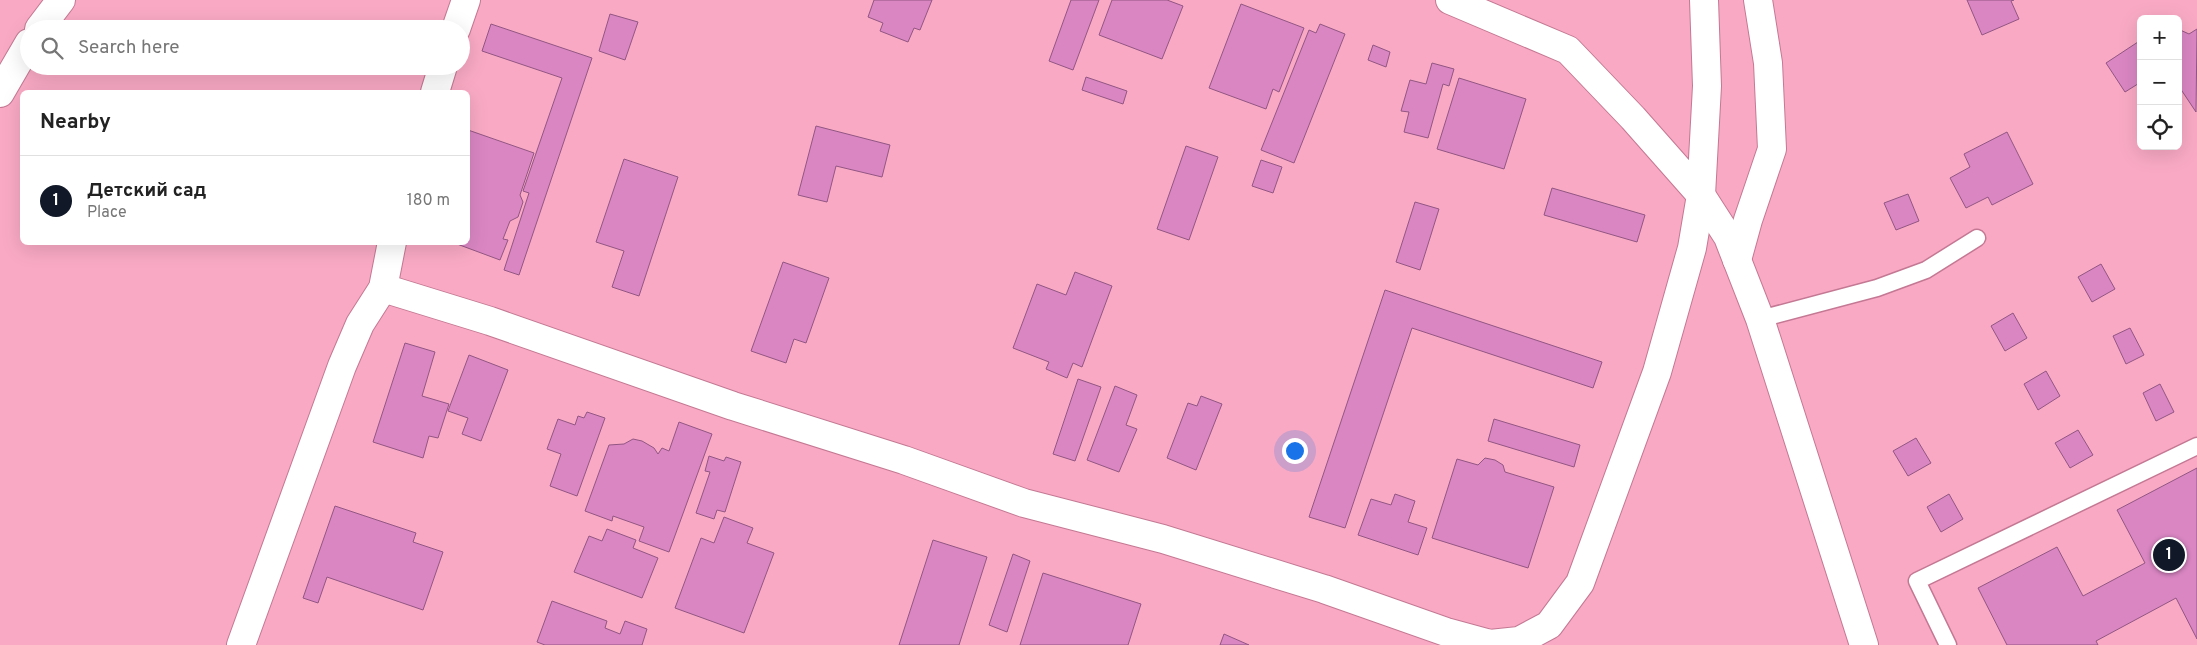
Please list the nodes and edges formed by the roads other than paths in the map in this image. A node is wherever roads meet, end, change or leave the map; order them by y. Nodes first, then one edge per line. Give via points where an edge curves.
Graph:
1 (61, 0) edge
2 (466, 0) edge
3 (1450, 0) edge
4 (1704, 0) edge
5 (1758, 0) edge
6 (47, 20) edge
7 (459, 20) edge
8 (20, 59) edge
9 (440, 75) edge
10 (436, 90) edge
11 (0, 93) edge
12 (1701, 195) junction
13 (1977, 238) dead end
14 (391, 245) edge
15 (1737, 260) junction
16 (383, 288) junction
17 (1760, 319) junction
18 (2197, 446) edge
19 (240, 645) edge
20 (1864, 645) edge
21 (1948, 645) edge

1 - 6 street
2 - 7 street
3 - 12 street via 1568,50
4 - 12 street via 1707,86
5 - 15 street via 1768,63 1772,149
8 - 11 street
9 - 10 street
12 - 15 street via 1728,237
12 - 16 street via 1692,248 1657,372 1580,583 1549,625 1518,641 1490,644 1163,539 1024,503 904,460
13 - 17 lane via 1926,270 1877,288
14 - 16 street
15 - 17 street
16 - 19 street via 360,324 342,366
17 - 20 street
18 - 21 lane via 1917,581

